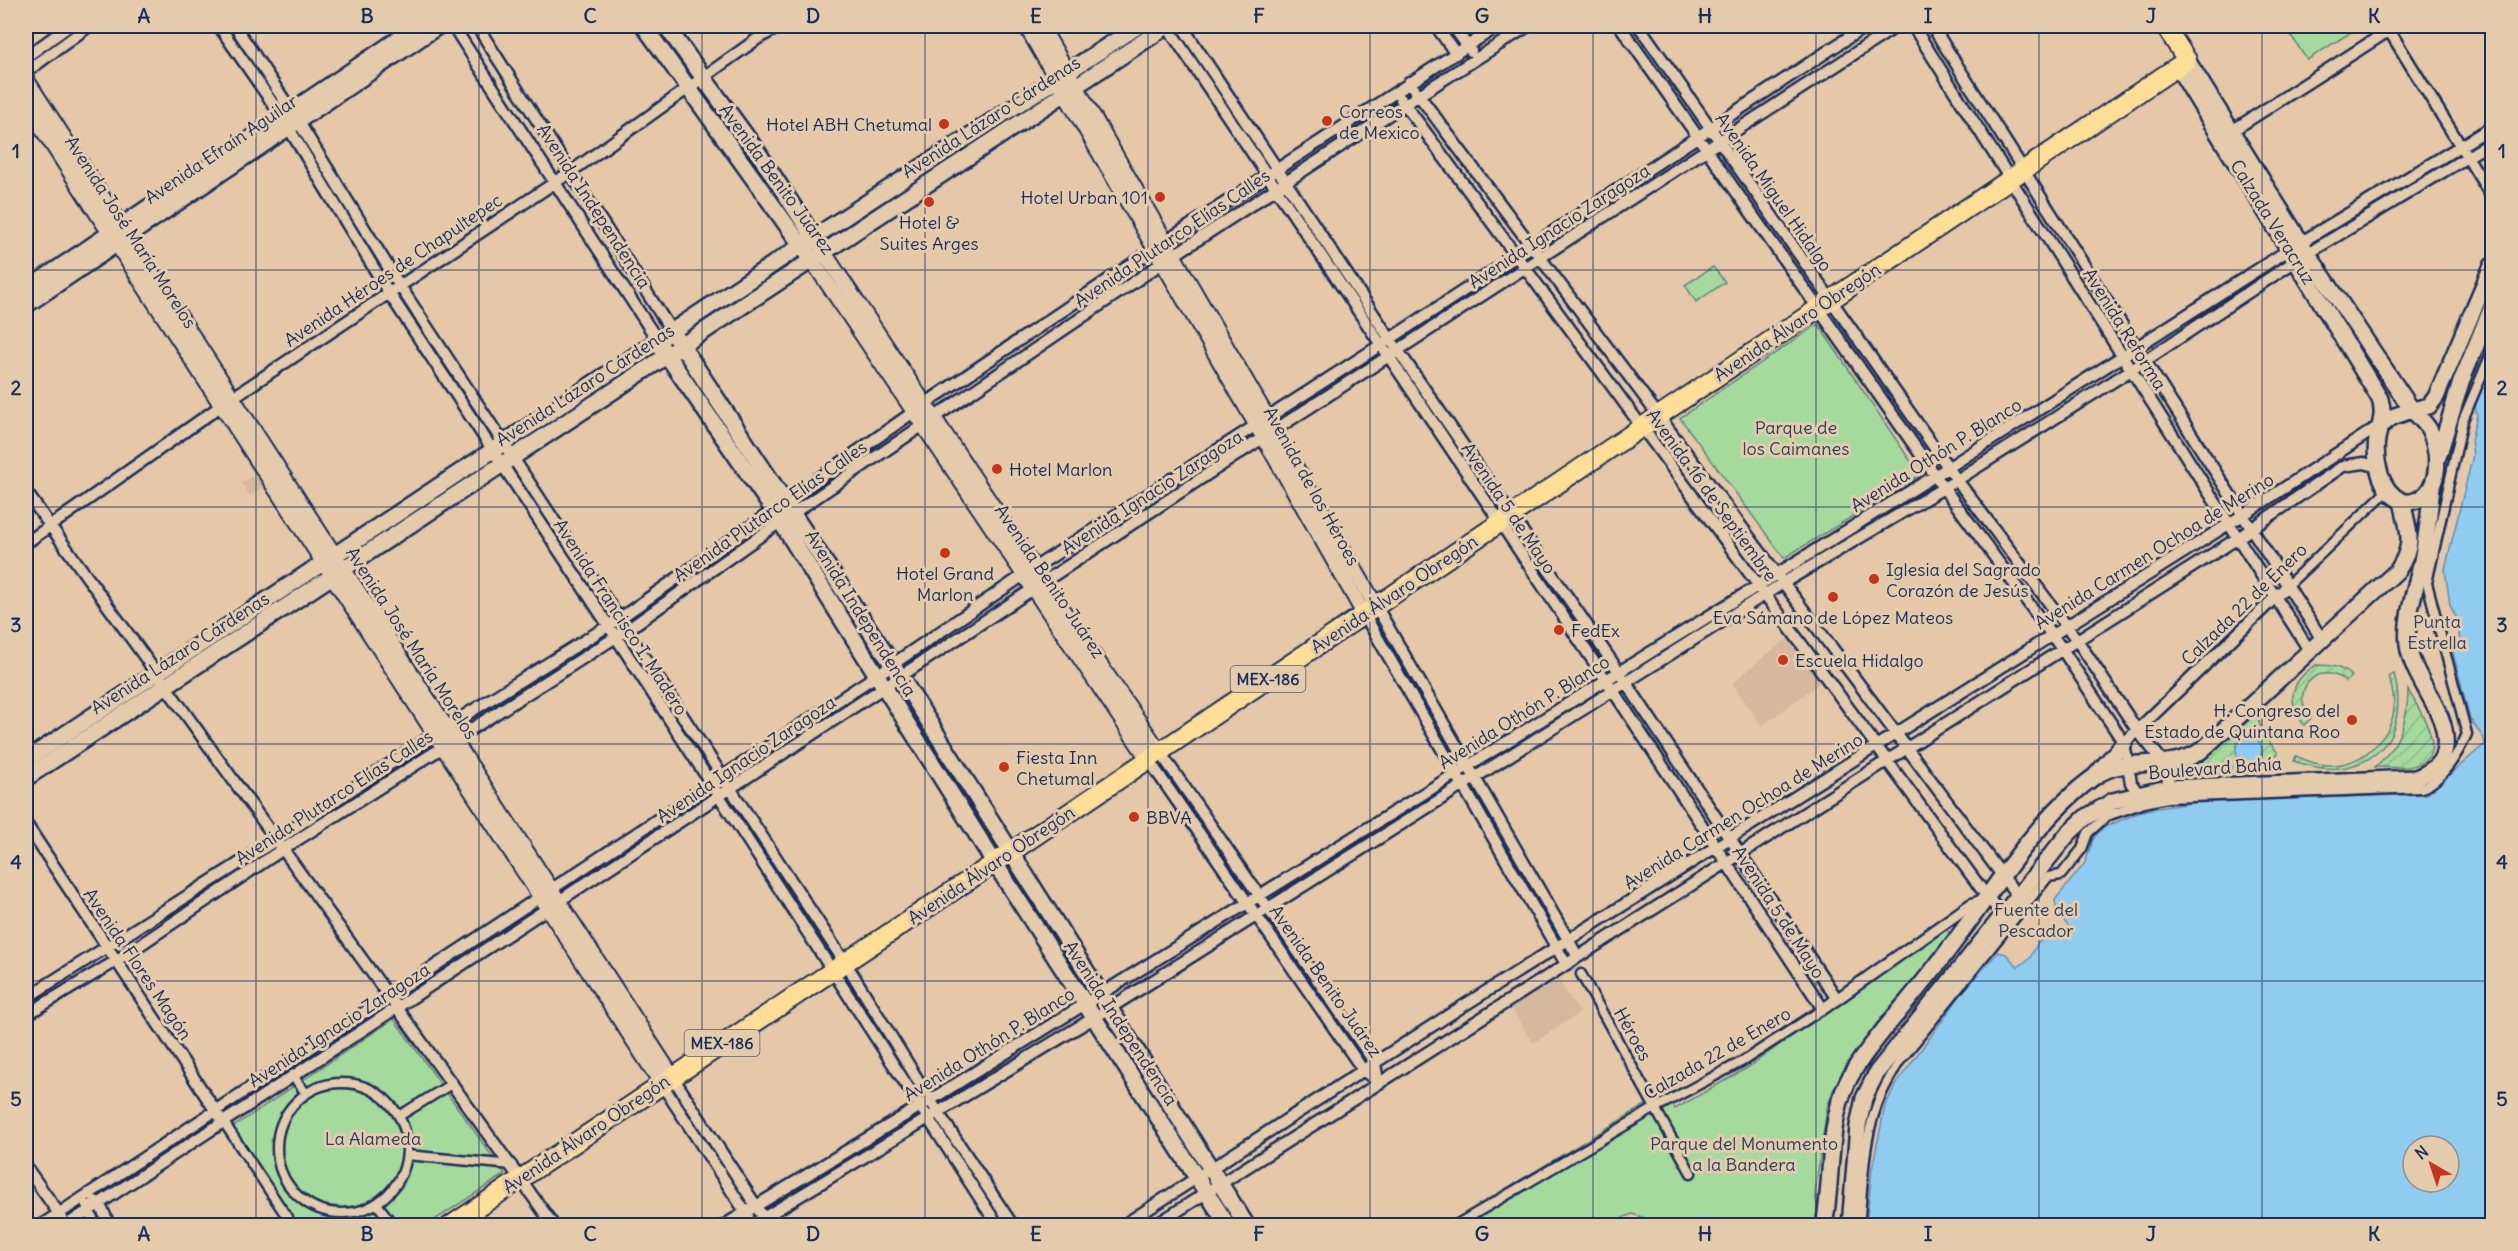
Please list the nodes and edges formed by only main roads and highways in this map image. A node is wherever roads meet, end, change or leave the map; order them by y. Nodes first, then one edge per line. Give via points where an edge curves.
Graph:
1 (418, 26) edge
2 (438, 26) edge
3 (644, 26) edge
4 (666, 26) edge
5 (1138, 26) edge
6 (1167, 26) edge
7 (2152, 26) edge
8 (2165, 26) edge
9 (2182, 63) junction
10 (1066, 82) junction
11 (290, 119) junction
12 (770, 171) junction
13 (757, 180) junction
14 (119, 234) junction
15 (808, 241) junction
16 (2299, 252) junction
17 (817, 255) junction
18 (2493, 266) edge
19 (26, 290) edge
20 (26, 304) edge
21 (2493, 307) edge
22 (672, 332) junction
23 (658, 341) junction
24 (681, 345) junction
25 (666, 355) junction
26 (2412, 410) junction
27 (2383, 424) junction
28 (503, 453) junction
29 (2438, 460) junction
30 (2432, 488) junction
31 (2402, 501) junction
32 (784, 512) junction
33 (160, 680) junction
34 (934, 730) junction
35 (919, 742) junction
36 (2124, 743) road end
37 (26, 760) edge
38 (2096, 775) junction
39 (26, 778) edge
40 (990, 817) junction
41 (973, 827) junction
42 (1011, 852) junction
43 (994, 862) junction
44 (1861, 1059) junction
45 (1877, 1072) junction
46 (450, 1226) edge
47 (1228, 1226) edge
48 (1247, 1226) edge
49 (1824, 1226) edge
50 (1850, 1226) edge

1 - 11 main road, Avenida Efraín Aguilar
2 - 11 main road, Avenida Efraín Aguilar
3 - 13 main road, Avenida Benito Juárez
4 - 12 main road, Avenida Benito Juárez
5 - 10 main road, Avenida Lázaro Cárdenas
6 - 10 main road, Avenida Lázaro Cárdenas
7 - 9 main road, Calzada Veracruz
8 - 9 main road, Calzada Veracruz
9 - 16 main road, Calzada Veracruz
9 - 42 main road, Avenida Álvaro Obregón / MEX-186
10 - 15 main road, Avenida Lázaro Cárdenas
10 - 17 main road, Avenida Lázaro Cárdenas
11 - 14 main road, Avenida Efraín Aguilar
12 - 13 main road
12 - 15 main road, Avenida Benito Juárez
13 - 15 main road, Avenida Benito Juárez
14 - 19 main road, Avenida Efraín Aguilar
14 - 20 main road, Avenida Efraín Aguilar
15 - 17 main road, Avenida Benito Juárez
15 - 22 main road, Avenida Lázaro Cárdenas
16 - 26 main road, Calzada Veracruz
16 - 27 main road, Calzada Veracruz via 2380,399
17 - 24 main road, Avenida Lázaro Cárdenas
18 - 26 main road via 2436,397 2429,406
21 - 29 main road via 2461,381
22 - 23 main road, Avenida Lázaro Cárdenas
22 - 24 main road, Avenida Independencia
23 - 25 main road, Avenida Independencia
23 - 28 main road, Avenida Lázaro Cárdenas
24 - 25 main road, Avenida Lázaro Cárdenas
24 - 32 main road, Avenida Independencia
25 - 28 main road, Avenida Lázaro Cárdenas
25 - 32 main road, Avenida Independencia
26 - 27 main road
26 - 29 main road via 2430,431
27 - 31 main road via 2378,438 2379,467 2388,490
28 - 33 main road, Avenida Lázaro Cárdenas
29 - 30 main road
30 - 31 main road via 2414,502
30 - 45 main road, Boulevard Bahía via 2422,563 2407,629 2416,669 2443,724 2443,757 2436,767 2415,778 2167,788 2113,801 2068,834
31 - 38 main road, Boulevard Bahía via 2410,538 2408,555 2398,570 2202,750 2189,759 2128,764
32 - 34 main road, Avenida Independencia
32 - 35 main road, Avenida Independencia
33 - 37 main road, Avenida Lázaro Cárdenas
33 - 39 main road, Avenida Lázaro Cárdenas
34 - 35 main road
34 - 40 main road, Avenida Independencia
35 - 41 main road, Avenida Independencia
36 - 38 main road
38 - 44 main road, Boulevard Bahía via 2042,827
40 - 41 main road
40 - 42 main road, Avenida Independencia
41 - 43 main road, Avenida Independencia
42 - 43 main road, Avenida Álvaro Obregón / MEX-186
42 - 48 main road, Avenida Independencia
43 - 46 main road, Avenida Álvaro Obregón / MEX-186 via 667,1080 517,1171
43 - 47 main road, Avenida Independencia
44 - 45 main road
44 - 49 main road, Boulevard Bahía via 1838,1109
45 - 50 main road, Boulevard Bahía via 1864,1098 1858,1126

